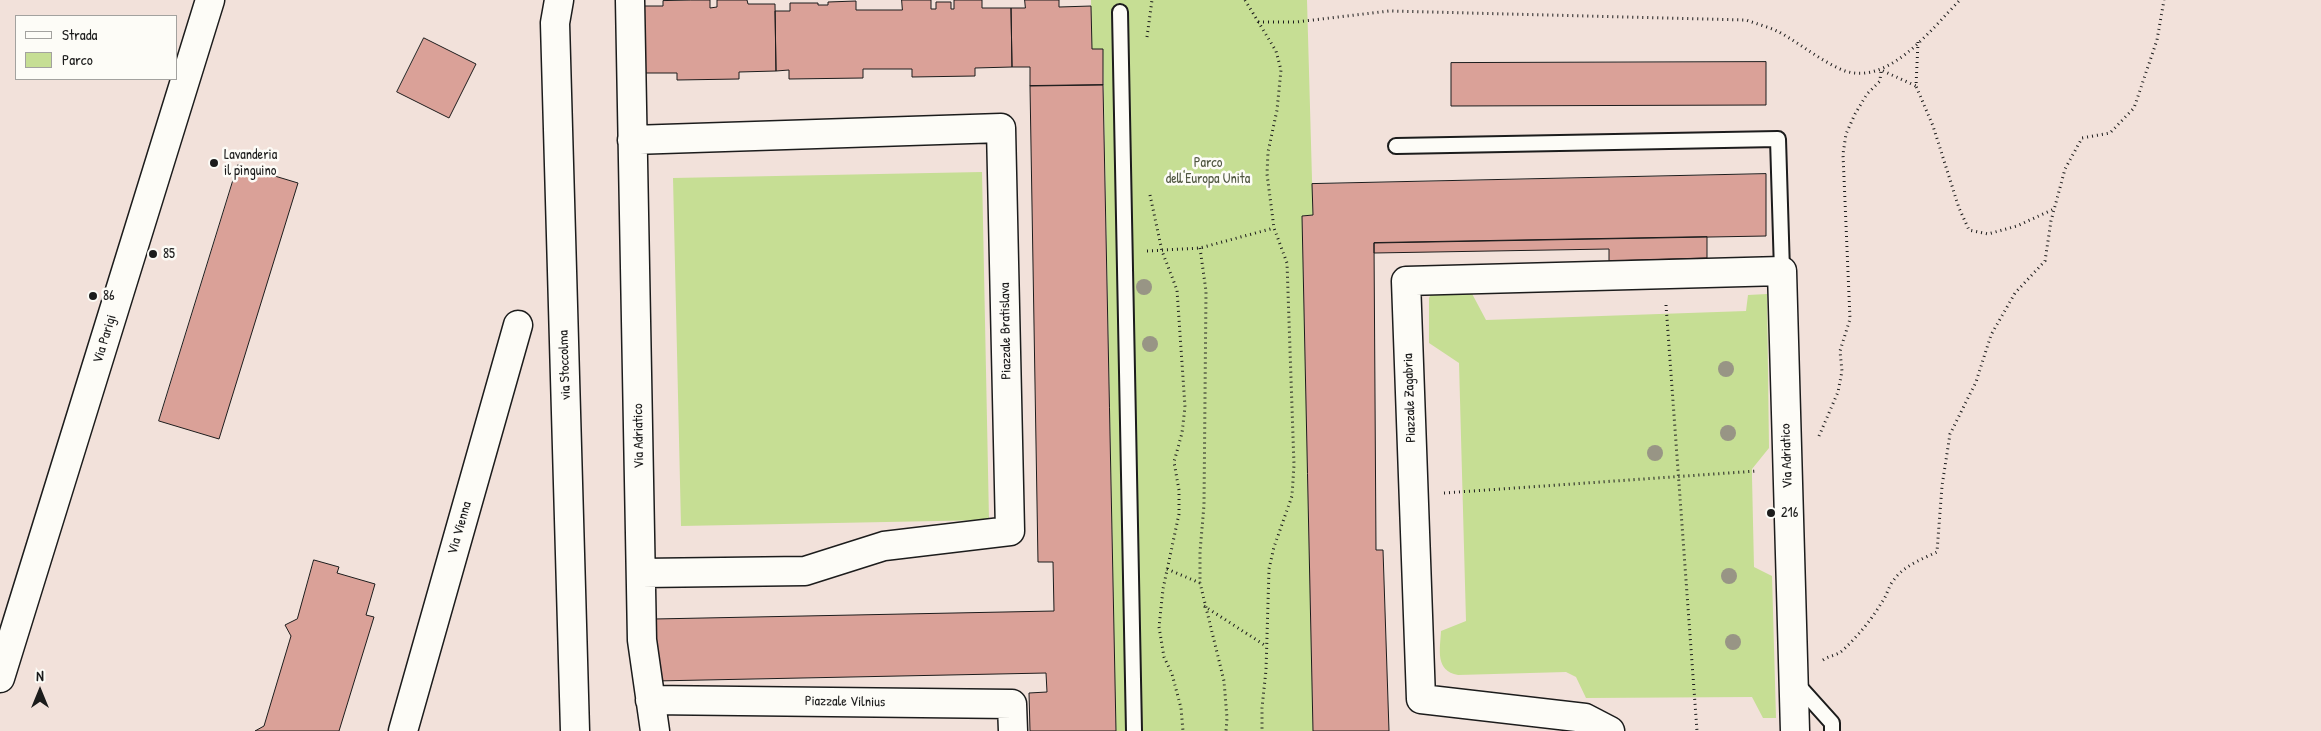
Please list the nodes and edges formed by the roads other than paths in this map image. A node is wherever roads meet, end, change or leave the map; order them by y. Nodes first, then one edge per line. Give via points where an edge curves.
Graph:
1 (210, 0) edge
2 (559, 0) edge
3 (630, 0) edge
4 (1120, 12) dead end
5 (632, 140) junction
6 (1396, 146) dead end
7 (1782, 271) junction
8 (518, 325) dead end
9 (642, 573) junction
10 (0, 678) edge
11 (1794, 681) junction
12 (650, 700) junction
13 (403, 731) edge
14 (575, 731) edge
15 (655, 731) edge
16 (1013, 731) edge
17 (1134, 731) edge
18 (1610, 731) edge
19 (1795, 731) edge
20 (1832, 731) edge

1 - 10 street, Via Parigi
2 - 14 street, via Stoccolma via 555,23
3 - 5 street, Via Adriatico
4 - 17 lane
5 - 9 street, Via Adriatico
5 - 9 street, Piazzale Bratislava via 1001,128 1010,531 884,546 805,571
6 - 7 lane via 1778,139
7 - 11 street, Via Adriatico
7 - 18 street, Piazzale Zagabria via 1406,280 1421,698 1585,718
8 - 13 street, Via Vienna
9 - 12 street, Via Adriatico via 642,640
11 - 19 street, Via Adriatico
11 - 20 lane via 1832,723
12 - 15 street, Via Adriatico
12 - 16 street, Piazzale Vilnius via 1012,704

